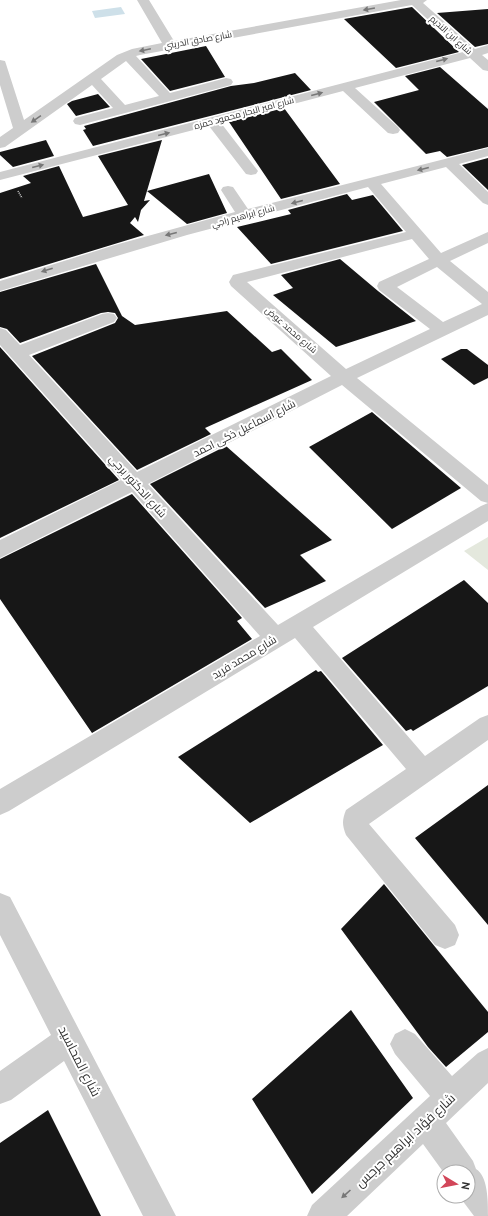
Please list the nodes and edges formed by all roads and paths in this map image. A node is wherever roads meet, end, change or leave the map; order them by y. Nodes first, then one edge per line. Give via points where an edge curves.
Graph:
1 (143, 0) edge
2 (418, 1) edge
3 (170, 45) junction
4 (488, 49) edge
5 (470, 52) junction
6 (128, 55) junction
7 (0, 64) edge
8 (488, 67) edge
9 (93, 79) junction
10 (226, 82) dead end
11 (346, 86) junction
12 (168, 98) junction
13 (123, 110) junction
14 (80, 121) dead end
15 (213, 121) junction
16 (20, 130) junction
17 (393, 130) dead end
18 (0, 144) edge
19 (488, 152) edge
20 (449, 162) junction
21 (251, 172) dead end
22 (0, 176) edge
23 (372, 182) junction
24 (17, 190) dead end
25 (228, 190) dead end
26 (22, 198) dead end
27 (488, 200) edge
28 (245, 215) junction
29 (415, 234) junction
30 (488, 237) edge
31 (439, 261) junction
32 (0, 286) edge
33 (488, 301) edge
34 (488, 308) edge
35 (108, 318) dead end
36 (442, 330) junction
37 (0, 334) edge
38 (17, 353) junction
39 (344, 377) junction
40 (135, 483) junction
41 (488, 496) edge
42 (488, 511) edge
43 (0, 550) edge
44 (297, 625) junction
45 (276, 638) junction
46 (488, 726) edge
47 (424, 772) junction
48 (0, 804) edge
49 (0, 907) edge
50 (445, 935) dead end
51 (69, 1040) junction
52 (405, 1044) dead end
53 (488, 1064) edge
54 (0, 1089) edge
55 (451, 1098) junction
56 (426, 1122) junction
57 (456, 1164) edge
58 (476, 1192) edge
59 (488, 1209) edge
60 (160, 1216) edge
61 (323, 1216) edge

1 - 3 street
2 -> 3 street, شارع صادق الدريني
2 - 5 street, شارع ابن النديم
3 -> 6 street, شارع صادق الدريني
4 - 5 street, شارع امير البحار محمود حمزه
5 - 8 street, شارع ابن النديم
11 -> 5 street, شارع امير البحار محمود حمزه
6 - 9 street, شارع صادق الدريني
6 - 12 street
7 - 16 street
9 - 13 street
9 -> 16 street, شارع صادق الدريني
10 - 12 street
15 -> 11 street, شارع امير البحار محمود حمزه
11 - 17 street
12 - 13 street
13 - 14 street
15 - 21 street
22 -> 15 street, شارع امير البحار محمود حمزه
16 - 18 street, شارع صادق الدريني
19 - 20 street, شارع ابراهيم راجي
20 -> 23 street, شارع ابراهيم راجي
20 - 27 street
23 -> 28 street, شارع ابراهيم راجي
23 - 29 street
24 - 26 path
25 - 28 street
28 -> 32 street, شارع ابراهيم راجي via 151,240
29 - 31 street
29 - 39 street, شارع محمد عوض via 237,281
30 - 31 street
31 - 33 street
31 - 36 street via 385,286
34 - 36 street, شارع اسماعيل ذكى احمد
35 - 38 street
36 - 39 street, شارع اسماعيل ذكى احمد
37 - 38 street, شارع الدكتور برجي
38 - 40 street, شارع الدكتور برجي
39 - 40 street, شارع اسماعيل ذكى احمد
39 - 41 street, شارع محمد عوض
40 - 43 street, شارع اسماعيل ذكى احمد
40 - 45 street, شارع الدكتور برجي
42 - 44 street, شارع محمد فريد
44 - 45 street, شارع محمد فريد
44 - 47 street
45 - 48 street, شارع محمد فريد
46 - 47 street
47 - 50 street via 354,822
49 - 51 street, شارع المحاسيد
51 - 54 street
51 - 60 street, شارع المحاسيد
52 - 55 street
53 - 55 street, شارع فؤاد ابراهيم جرجس
55 - 56 street, شارع فؤاد ابراهيم جرجس
56 - 57 street
56 -> 61 street, شارع فؤاد ابراهيم جرجس
58 - 59 street

